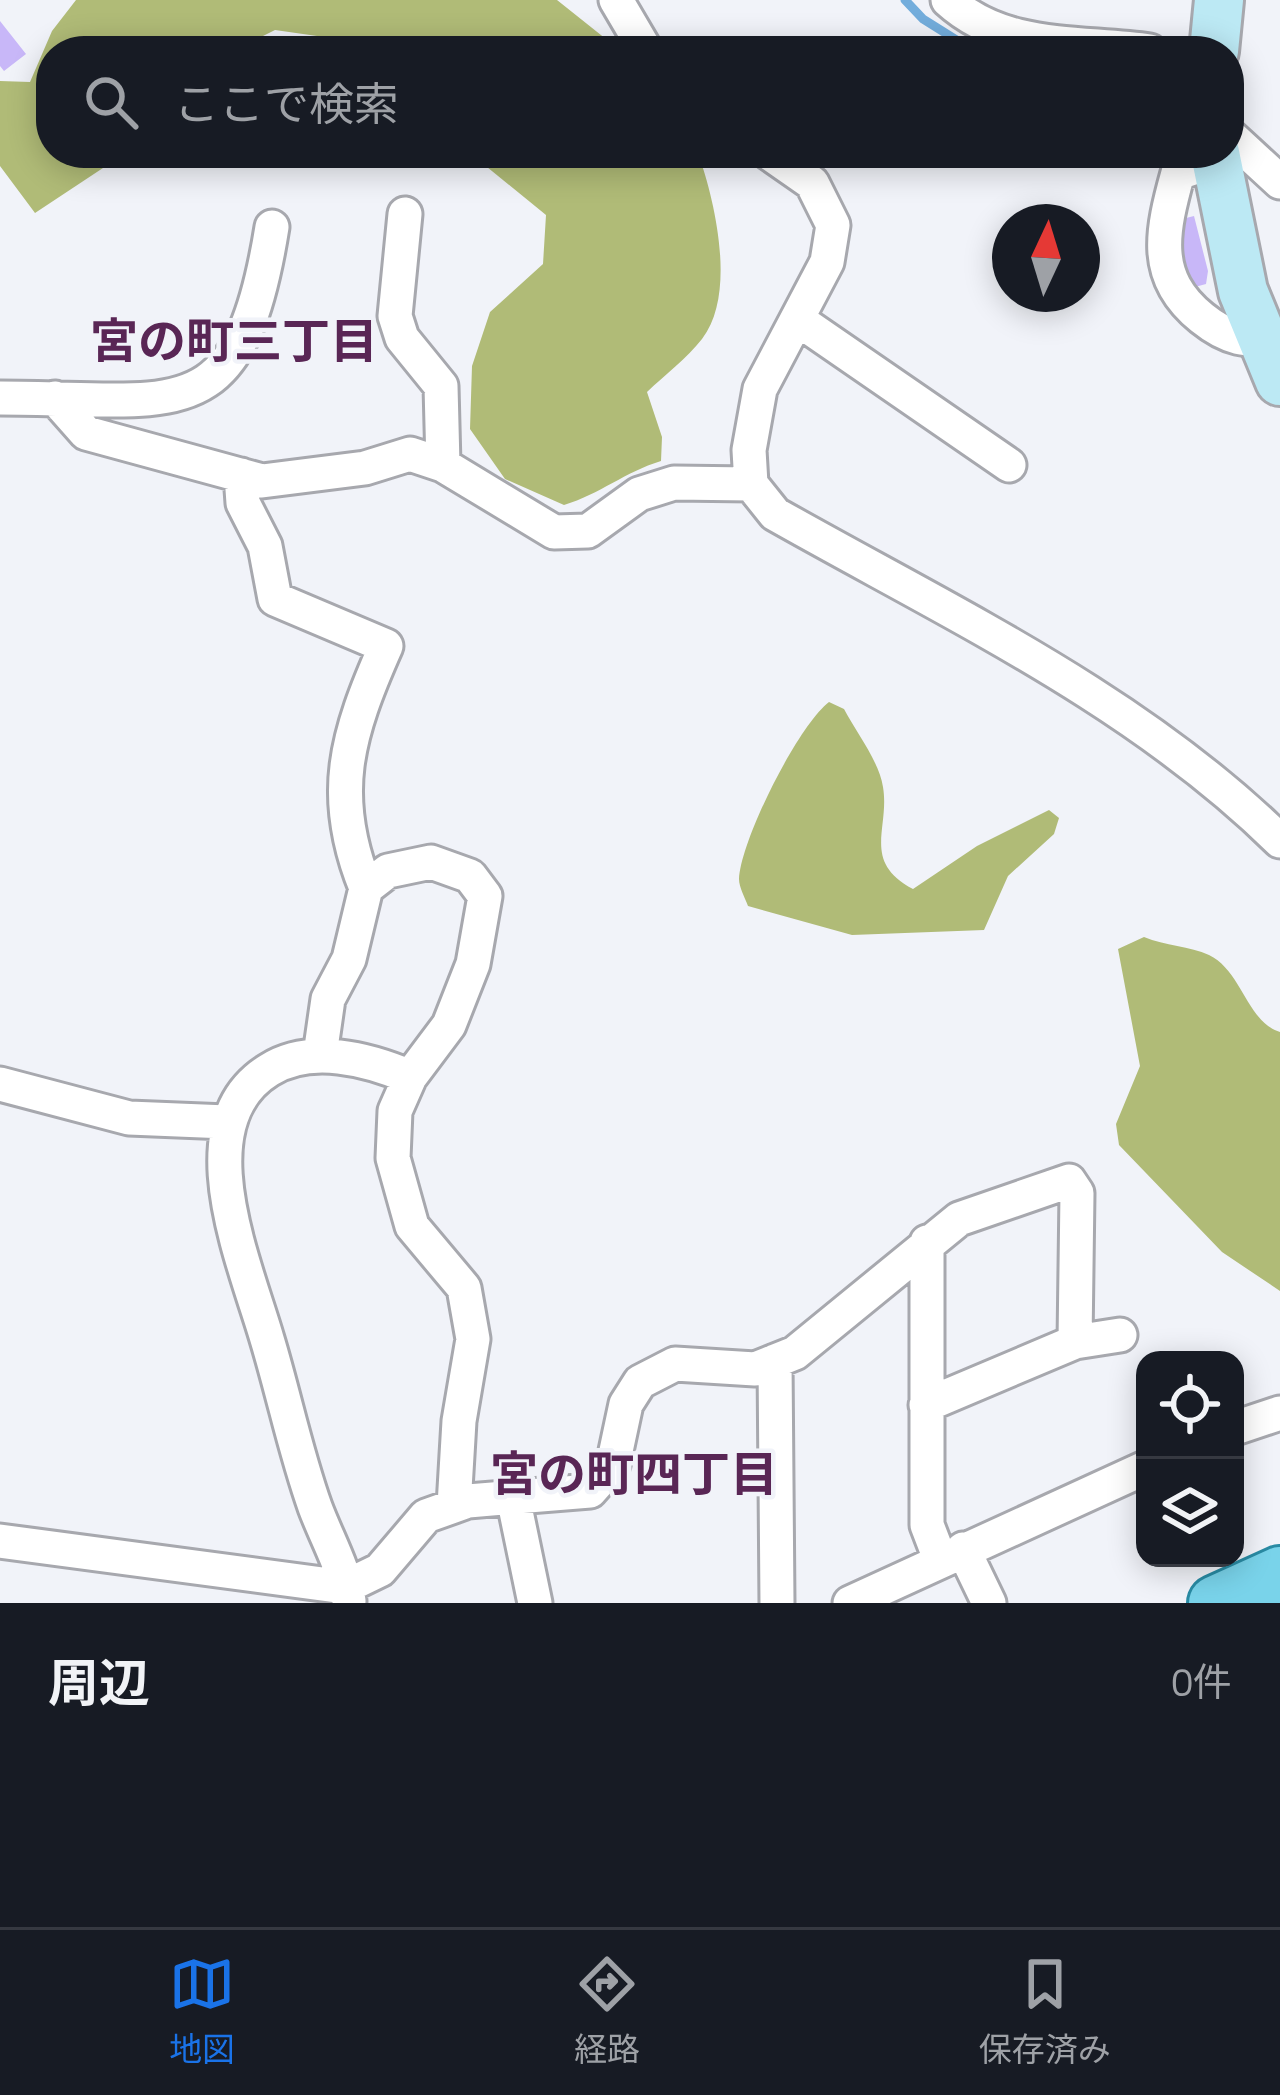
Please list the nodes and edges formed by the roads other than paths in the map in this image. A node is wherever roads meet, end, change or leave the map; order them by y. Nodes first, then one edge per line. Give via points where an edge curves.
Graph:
1 (616, 0) edge
2 (948, 0) edge
3 (1219, 0) edge
4 (637, 36) edge
5 (1012, 36) edge
6 (1215, 36) edge
7 (1244, 163) edge
8 (790, 168) edge
9 (1187, 168) edge
10 (1222, 168) edge
11 (1280, 182) edge
12 (405, 214) dead end
13 (272, 227) dead end
14 (797, 319) junction
15 (1274, 353) edge
16 (0, 398) edge
17 (55, 398) junction
18 (443, 465) junction
19 (1009, 465) dead end
20 (241, 475) junction
21 (751, 484) junction
22 (1280, 841) edge
23 (366, 888) junction
24 (320, 1055) junction
25 (410, 1077) junction
26 (0, 1084) edge
27 (227, 1122) junction
28 (927, 1242) junction
29 (1120, 1335) dead end
30 (1076, 1342) junction
31 (775, 1361) junction
32 (926, 1405) junction
33 (1280, 1413) edge
34 (1244, 1425) edge
35 (1136, 1472) edge
36 (513, 1497) junction
37 (454, 1506) junction
38 (0, 1540) edge
39 (951, 1554) junction
40 (1280, 1574) edge
41 (347, 1595) edge
42 (535, 1603) edge
43 (777, 1603) edge
44 (850, 1603) edge
45 (988, 1603) edge
46 (1216, 1603) edge

1 - 4 street
2 - 5 street via 974,24
3 - 6 street
7 - 11 street
8 - 14 street via 812,183 833,225 827,262
9 - 15 street via 1178,173 1167,212 1165,272 1175,297 1226,338
10 - 15 street via 1233,254
12 - 18 street via 395,316 402,338 440,386
13 - 17 street via 260,299 225,372 194,391 153,398
14 - 19 street
14 - 21 street via 760,389
16 - 17 street
17 - 20 street via 86,433
18 - 20 street via 410,454 262,481
18 - 21 street via 554,532 588,531 639,494 674,483
20 - 23 street via 275,599 386,646 342,769 352,854
21 - 22 street via 775,514 1099,697 1241,802
23 - 24 street via 350,959 328,999
23 - 25 street via 388,871 431,862 470,876 485,896 449,1025
24 - 25 street
24 - 27 street via 281,1062 243,1086
25 - 37 street via 394,1111 393,1158 412,1226 464,1288 473,1339
26 - 27 street via 129,1118
27 - 41 street via 230,1220 241,1266
28 - 30 street via 959,1219 1069,1181 1077,1193
28 - 31 street via 795,1353
28 - 32 street
29 - 30 street
30 - 32 street
31 - 36 street via 755,1369 675,1364 640,1382 626,1404 613,1466 590,1491
31 - 43 street
32 - 39 street via 927,1525
33 - 34 street
35 - 39 street
36 - 37 street
36 - 42 street
37 - 41 street via 426,1516
38 - 41 street
39 - 44 street
39 - 45 street
40 - 46 main road

